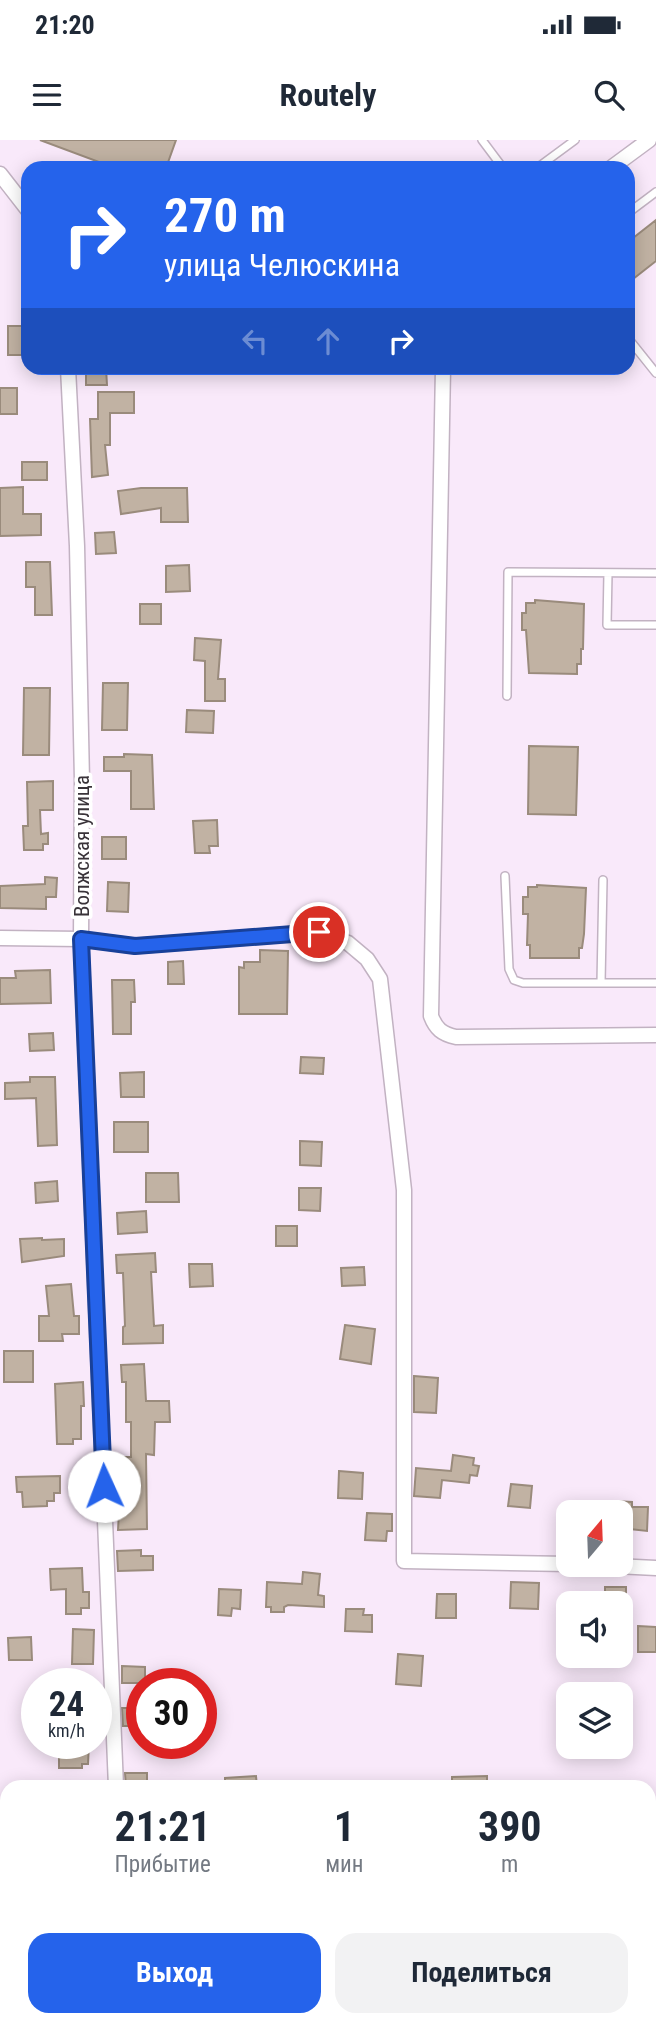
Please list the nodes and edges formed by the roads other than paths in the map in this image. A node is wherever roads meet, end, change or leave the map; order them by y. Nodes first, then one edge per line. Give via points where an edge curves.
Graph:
1 (482, 140) edge
2 (575, 140) edge
3 (649, 140) edge
4 (498, 161) edge
5 (546, 161) edge
6 (620, 161) edge
7 (0, 174) edge
8 (656, 192) edge
9 (21, 201) edge
10 (635, 208) edge
11 (635, 347) edge
12 (656, 373) edge
13 (68, 375) edge
14 (443, 375) edge
15 (608, 573) junction
16 (656, 573) edge
17 (656, 625) edge
18 (507, 696) dead end
19 (505, 876) dead end
20 (603, 880) dead end
21 (0, 938) edge
22 (81, 939) junction
23 (601, 982) junction
24 (656, 983) edge
25 (656, 1035) edge
26 (556, 1564) edge
27 (634, 1567) edge
28 (656, 1568) edge
29 (116, 1780) edge

1 - 4 lane
2 - 5 lane
3 - 6 street
7 - 9 street
8 - 10 lane
11 - 12 lane
13 - 22 street, Волжская улица via 77,546
14 - 25 street via 431,1016 444,1035 456,1037
15 - 16 lane
15 - 17 lane via 607,625
15 - 18 lane via 508,572
19 - 23 lane via 509,969 514,980
20 - 23 lane
21 - 22 street
22 - 26 street via 135,946 319,932 348,943 367,959 380,979 404,1191 404,1562
22 - 29 street, Волжская улица
23 - 24 lane
27 - 28 street

